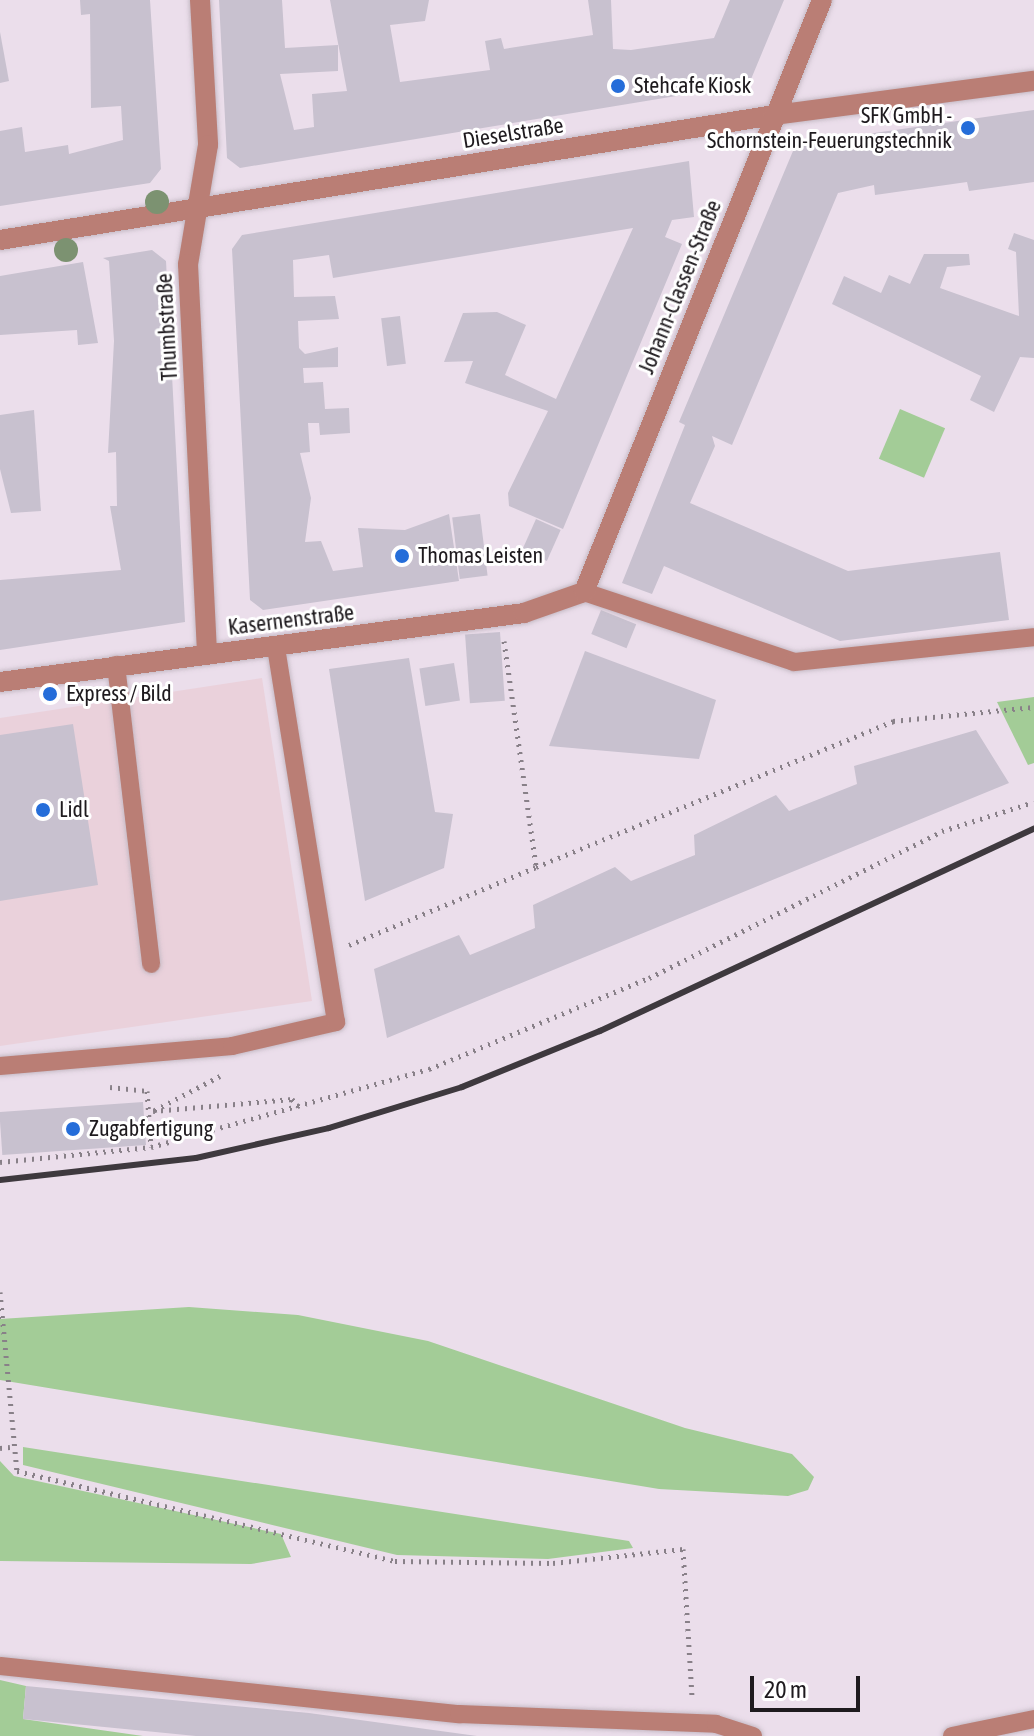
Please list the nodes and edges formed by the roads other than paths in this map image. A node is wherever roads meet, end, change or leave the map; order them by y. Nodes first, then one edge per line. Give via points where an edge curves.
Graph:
1 (200, 0) edge
2 (822, 0) edge
3 (1034, 81) edge
4 (774, 115) junction
5 (197, 209) junction
6 (0, 240) edge
7 (584, 592) junction
8 (1034, 637) edge
9 (276, 647) junction
10 (207, 654) junction
11 (116, 665) junction
12 (0, 682) edge
13 (151, 964) dead end
14 (0, 1066) edge
15 (0, 1666) edge
16 (1034, 1719) edge
17 (753, 1736) edge
18 (952, 1736) edge

1 - 5 street, Thumbstraße via 208,145
2 - 4 street, Johann-Classen-Straße
3 - 4 street, Dieselstraße
4 - 5 street, Dieselstraße
4 - 7 street, Johann-Classen-Straße
5 - 6 street, Dieselstraße
5 - 10 street, Thumbstraße via 188,264
7 - 8 lane via 794,662
7 - 9 street, Kasernenstraße via 501,617
9 - 10 street, Kasernenstraße
9 - 14 lane via 336,1022 232,1046
10 - 11 street, Kasernenstraße
11 - 12 street, Kasernenstraße
11 - 13 lane
15 - 17 lane via 459,1714 693,1723
16 - 18 lane

